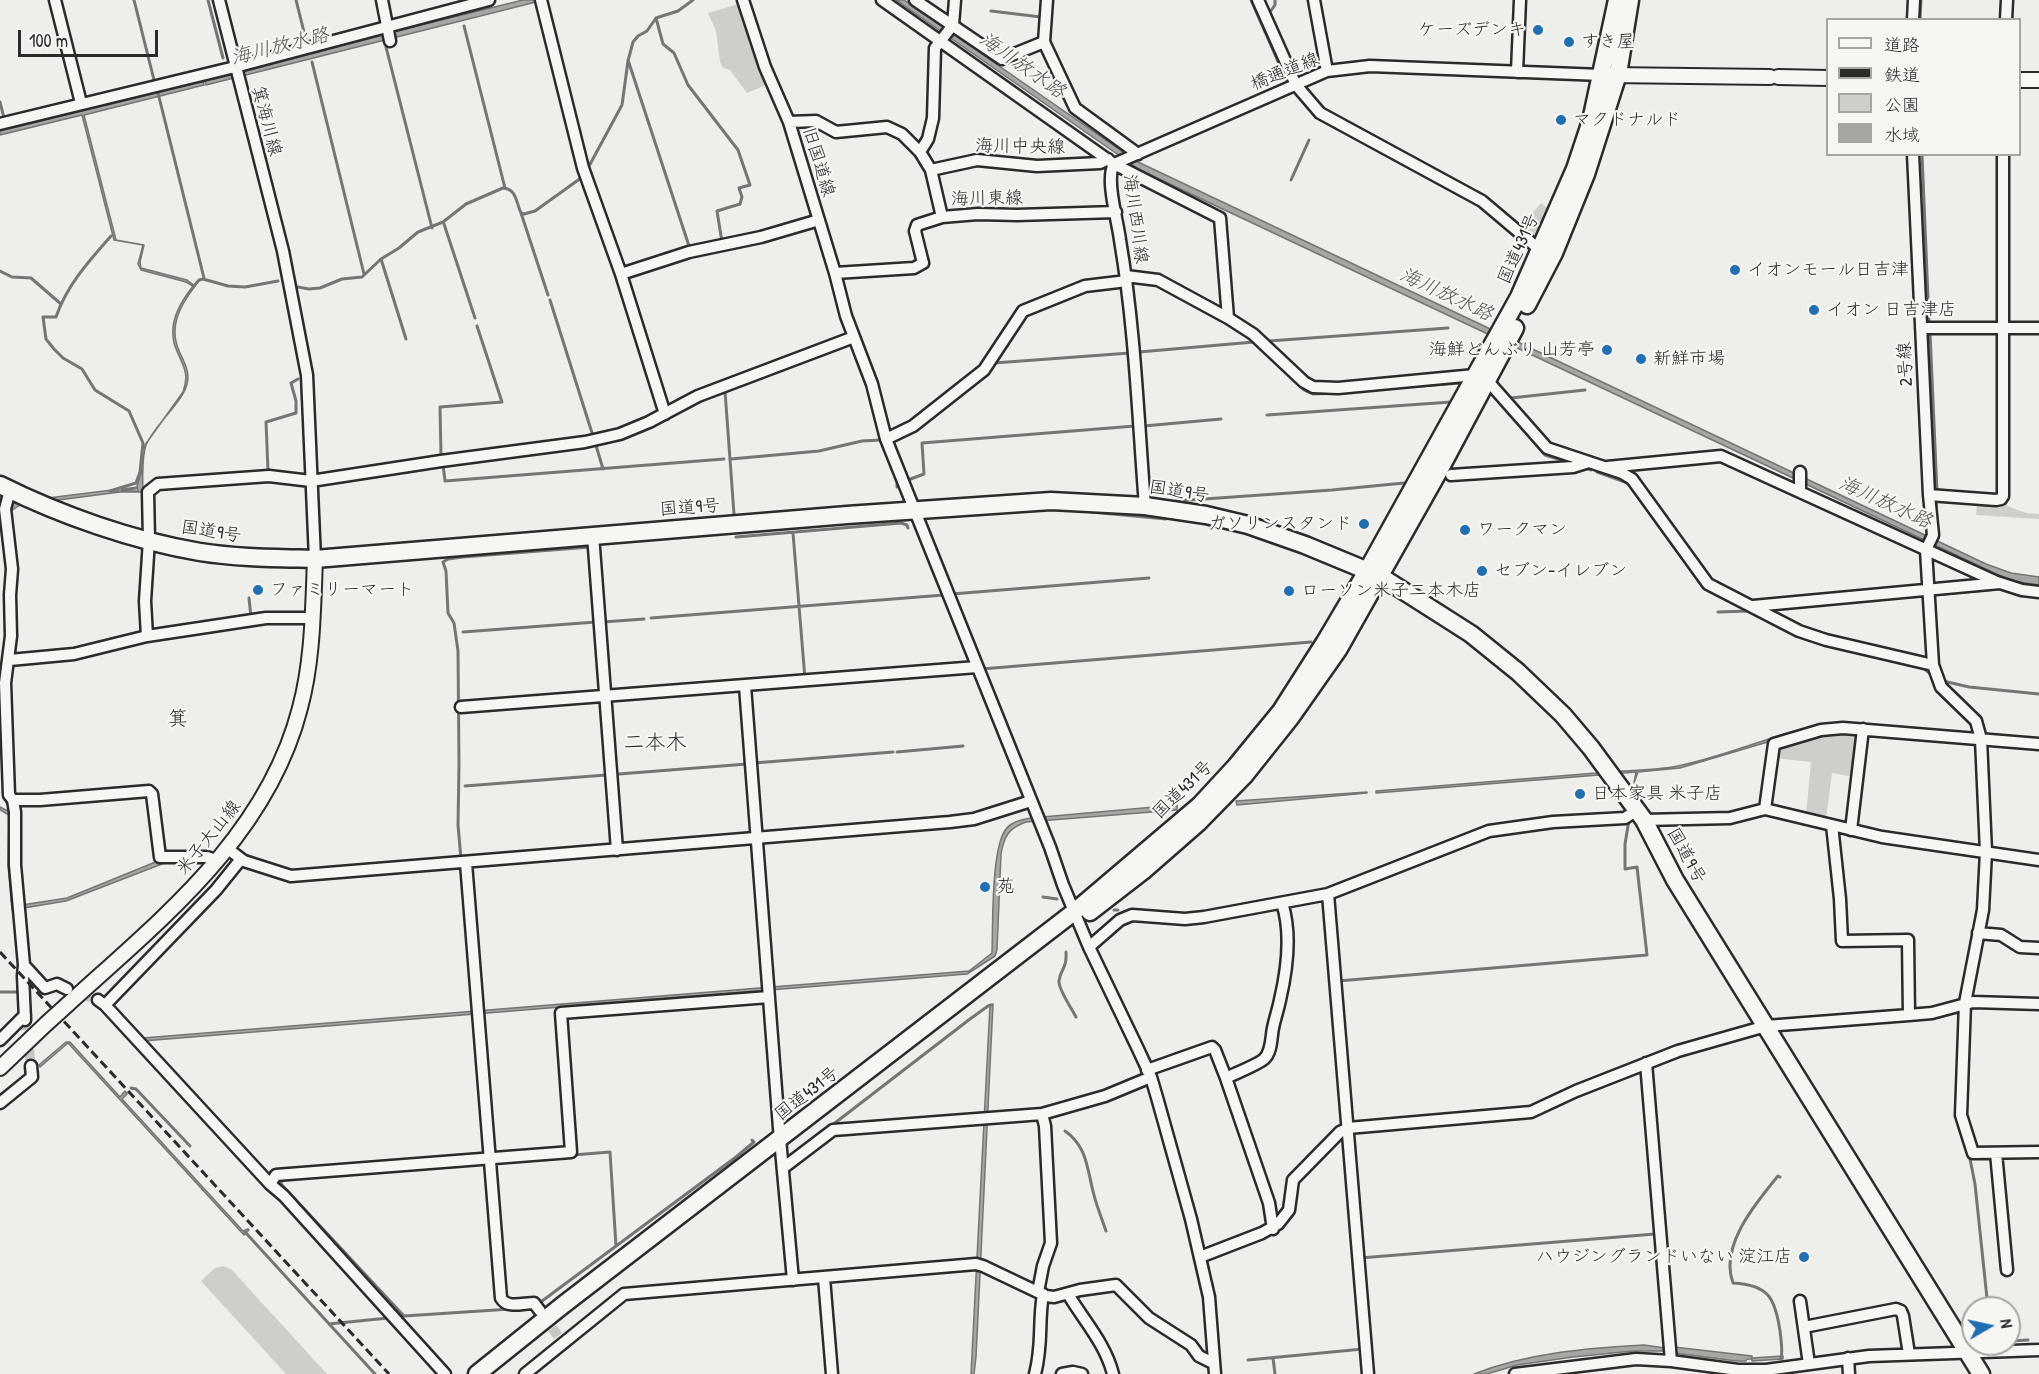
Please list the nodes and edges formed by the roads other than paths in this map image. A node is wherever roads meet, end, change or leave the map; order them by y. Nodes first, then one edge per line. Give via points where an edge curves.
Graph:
1 (55, 0) edge
2 (219, 0) edge
3 (382, 0) edge
4 (489, 0) edge
5 (743, 0) edge
6 (882, 0) edge
7 (915, 0) edge
8 (955, 0) edge
9 (1047, 0) edge
10 (1258, 0) edge
11 (1314, 0) edge
12 (1520, 0) edge
13 (1617, 0) edge
14 (1630, 0) edge
15 (1914, 0) edge
16 (2007, 0) edge
17 (542, 3) edge
18 (1913, 18) edge
19 (2006, 18) edge
20 (952, 27) junction
21 (389, 33) junction
22 (941, 41) junction
23 (1044, 42) junction
24 (235, 67) junction
25 (1327, 71) junction
26 (1517, 72) junction
27 (1610, 75) junction
28 (1826, 78) edge
29 (2021, 80) edge
30 (2039, 80) edge
31 (1296, 85) junction
32 (81, 103) junction
33 (789, 122) junction
34 (0, 124) edge
35 (920, 152) junction
36 (1136, 154) junction
37 (1913, 156) edge
38 (2003, 156) edge
39 (1114, 161) junction
40 (931, 170) junction
41 (1116, 212) junction
42 (942, 217) junction
43 (819, 220) junction
44 (1540, 250) junction
45 (835, 273) junction
46 (621, 274) junction
47 (1126, 279) junction
48 (1228, 318) junction
49 (1921, 328) junction
50 (2002, 328) junction
51 (2039, 328) edge
52 (1508, 330) junction
53 (855, 337) junction
54 (1481, 378) junction
55 (665, 414) junction
56 (886, 440) junction
57 (1589, 462) junction
58 (1604, 467) junction
59 (1800, 472) dead end
60 (1451, 475) dead end
61 (312, 481) junction
62 (5, 487) edge
63 (1800, 489) junction
64 (1929, 495) junction
65 (1145, 506) junction
66 (913, 510) junction
67 (592, 535) junction
68 (149, 540) junction
69 (1927, 548) junction
70 (315, 559) junction
71 (1373, 573) junction
72 (2000, 583) junction
73 (1929, 591) junction
74 (2039, 592) edge
75 (1752, 606) junction
76 (312, 618) junction
77 (147, 636) junction
78 (5, 664) edge
79 (1933, 665) junction
80 (977, 666) junction
81 (745, 686) junction
82 (605, 696) junction
83 (461, 707) dead end
84 (1863, 729) junction
85 (1981, 739) junction
86 (2039, 744) edge
87 (7, 797) edge
88 (1031, 801) junction
89 (1766, 809) junction
90 (1641, 815) junction
91 (1833, 825) junction
92 (1851, 830) junction
93 (757, 839) junction
94 (228, 849) junction
95 (617, 850) junction
96 (1986, 852) junction
97 (241, 859) junction
98 (2039, 860) edge
99 (218, 861) junction
100 (466, 862) junction
101 (1328, 894) junction
102 (1282, 903) junction
103 (1076, 917) junction
104 (1978, 933) junction
105 (1089, 947) junction
106 (2039, 948) edge
107 (24, 964) junction
108 (67, 989) tunnel mouth
109 (768, 992) junction
110 (1965, 1003) junction
111 (2039, 1004) edge
112 (1909, 1015) junction
113 (1766, 1026) junction
114 (0, 1040) edge
115 (1646, 1063) junction
116 (31, 1066) tunnel mouth
117 (0, 1068) edge
118 (1149, 1073) junction
119 (1226, 1078) junction
120 (0, 1103) edge
121 (1042, 1114) junction
122 (1348, 1128) junction
123 (2039, 1152) edge
124 (781, 1153) junction
125 (1996, 1153) junction
126 (490, 1158) junction
127 (270, 1184) junction
128 (1273, 1229) junction
129 (1200, 1257) junction
130 (2007, 1270) dead end
131 (824, 1278) junction
132 (793, 1280) junction
133 (1040, 1293) junction
134 (1068, 1294) junction
135 (1800, 1302) dead end
136 (540, 1311) tunnel mouth
137 (1804, 1327) junction
138 (1961, 1340) edge
139 (2039, 1350) edge
140 (2021, 1351) edge
141 (1961, 1353) edge
142 (1909, 1354) junction
143 (1971, 1356) edge
144 (1848, 1358) junction
145 (1671, 1361) junction
146 (1809, 1364) junction
147 (1214, 1369) edge
148 (1579, 1370) edge
149 (445, 1374) edge
150 (477, 1374) edge
151 (495, 1374) edge
152 (525, 1374) edge
153 (832, 1374) edge
154 (1035, 1374) edge
155 (1062, 1374) edge
156 (1082, 1374) edge
157 (1113, 1374) edge
158 (1368, 1374) edge
159 (1515, 1374) edge
160 (1850, 1374) edge
161 (1981, 1374) edge

1 - 32 street
2 - 24 street, 箕海川線
3 - 21 street
4 - 21 street
5 - 33 street, 旧国道線 via 765,67
6 - 22 street, 海川西川線
7 - 20 street
8 - 20 street
9 - 23 street
10 - 31 street
11 - 25 street
12 - 26 street
13 - 27 highway, 国道431号
14 - 27 highway, 国道431号
15 - 18 street
16 - 19 street
17 - 46 street via 582,168
20 - 22 street
20 - 23 street via 1002,59
21 - 24 street
22 - 35 street via 935,48 933,118
22 - 39 street, 海川西川線
23 - 36 street via 1075,108
24 - 32 street
24 - 61 street, 箕海川線 via 283,251 307,375
25 - 26 street, 橋通道線 via 1370,66
25 - 31 street, 橋通道線
26 - 27 street, 橋通道線
27 - 28 main road
27 - 44 highway, 国道431号
27 - 52 highway, 国道431号 via 1586,174 1554,253
29 - 30 main road
31 - 36 street, 橋通道線
31 - 44 street via 1320,113 1482,201
32 - 34 street
33 - 35 street via 816,121 841,132 887,127 902,134
33 - 43 street, 旧国道線
35 - 40 street
36 - 39 street, 橋通道線
37 - 49 street, 2号線
38 - 50 street
39 - 40 street, 海川中央線 via 1037,166 977,160
39 - 41 street, 海川西川線 via 1110,173
39 - 48 street via 1220,218
40 - 42 street
41 - 42 street, 海川東線
41 - 47 street, 海川西川線
42 - 45 street, 海川東線 via 916,225 921,265
43 - 45 street, 旧国道線
43 - 46 street via 689,252
44 - 52 highway, 国道431号
45 - 53 street, 旧国道線
46 - 55 street
47 - 48 street via 1158,280
47 - 56 street via 1085,286 1023,311 984,370 913,426
47 - 65 street, 海川西川線
48 - 54 street via 1253,334 1313,387
49 - 50 street
49 - 64 street, 2号線
50 - 51 street
50 - 64 street via 2003,496 1999,500
52 - 54 highway, 国道431号
53 - 55 street via 698,396
53 - 56 street, 旧国道線
54 - 57 street via 1547,448
54 - 71 highway, 国道431号 via 1440,469
55 - 61 street via 620,434 585,442
56 - 66 street, 旧国道線
57 - 58 street
57 - 60 street via 1573,467
58 - 63 street via 1721,456
58 - 75 street via 1632,479 1708,584
59 - 63 street
61 - 68 street via 269,476 158,484 148,492
61 - 70 street, 箕海川線
62 - 68 highway, 国道9号 via 81,519
62 - 78 street via 12,569
63 - 69 street
64 - 69 street, 2号線 via 1933,535
65 - 66 highway, 国道9号 via 1051,501
65 - 71 highway, 国道9号 via 1248,525
66 - 67 highway, 国道9号
66 - 80 street, 旧国道線
67 - 70 highway, 国道9号
67 - 82 street
68 - 70 highway, 国道9号 via 201,552
68 - 77 street
69 - 72 street
69 - 73 street
70 - 76 main road, 米子大山線
71 - 90 highway, 国道9号 via 1449,618 1518,672 1563,715
71 - 103 highway, 国道431号 via 1338,650 1244,776 1200,822 1143,871
72 - 73 street
72 - 74 street
73 - 75 street
73 - 79 street
75 - 79 street via 1799,631 1826,640
76 - 77 street via 266,618
76 - 94 main road, 米子大山線 via 300,709 282,760 255,812
77 - 78 street via 74,654
78 - 87 street
79 - 85 street via 1941,687 1976,721
80 - 81 street
80 - 88 street, 旧国道線
81 - 82 street
81 - 93 street
82 - 83 street
82 - 95 street
84 - 85 street
84 - 89 street via 1821,730 1774,744
84 - 92 street
85 - 86 street
85 - 96 street
87 - 99 street via 40,800 149,791 160,857 207,857
87 - 107 street via 15,812 15,865
88 - 93 street via 974,819
88 - 103 street, 旧国道線
89 - 90 street via 1730,818
89 - 91 street
90 - 101 street via 1489,831
90 - 113 highway, 国道9号 via 1675,880
91 - 92 street
91 - 112 street via 1842,941 1908,940
92 - 96 street
93 - 95 street
93 - 109 street
94 - 97 street
94 - 99 main road, 米子大山線
95 - 100 street
96 - 98 street
96 - 104 street
97 - 100 street via 291,876
97 - 127 street via 216,890 101,1003
99 - 117 main road, 米子大山線, bridge via 189,893
100 - 126 street
101 - 102 street
101 - 122 street
102 - 105 street via 1185,919 1132,915 1120,920
102 - 119 street via 1287,949 1281,999 1269,1048 1264,1059
103 - 105 street, 旧国道線
103 - 124 highway, 国道431号
104 - 106 street via 2001,935 2020,947
104 - 110 street
105 - 118 street, 旧国道線
107 - 108 street via 45,988 57,984
107 - 114 street via 25,1018
109 - 124 street
109 - 126 street via 561,1013 571,1152
110 - 111 street
110 - 112 street
110 - 125 street via 1960,1115 1973,1153
112 - 113 street
113 - 115 street
113 - 138 highway, 国道9号
115 - 122 street via 1531,1112
115 - 145 street
116 - 120 street via 32,1077
118 - 119 street via 1212,1047
118 - 121 street via 1105,1096
118 - 129 street, 旧国道線
119 - 128 street via 1269,1203
121 - 124 street via 833,1131
121 - 133 street via 1052,1243 1043,1266
122 - 128 street via 1293,1180 1289,1210
122 - 158 street
123 - 125 street
124 - 132 street
124 - 150 highway, 国道431号 via 554,1312
124 - 151 highway, 国道431号
125 - 130 street
126 - 127 street via 276,1175
126 - 136 street via 502,1301 509,1305 534,1303
127 - 149 street
128 - 129 street
129 - 147 street, 旧国道線 via 1211,1314
131 - 132 street
131 - 133 street via 979,1265
131 - 153 street
132 - 152 street via 624,1294 561,1340
133 - 134 street via 1054,1297
133 - 154 street via 1041,1346
134 - 147 street via 1116,1285 1149,1318 1191,1345
134 - 157 street via 1096,1335
135 - 137 street
137 - 142 street via 1896,1309 1903,1316
137 - 146 street
139 - 140 street
141 - 142 street
142 - 144 street
143 - 161 highway, 国道9号
144 - 146 street
144 - 160 street
145 - 146 street via 1738,1370
145 - 148 street via 1636,1359
148 - 159 street
155 - 156 street

